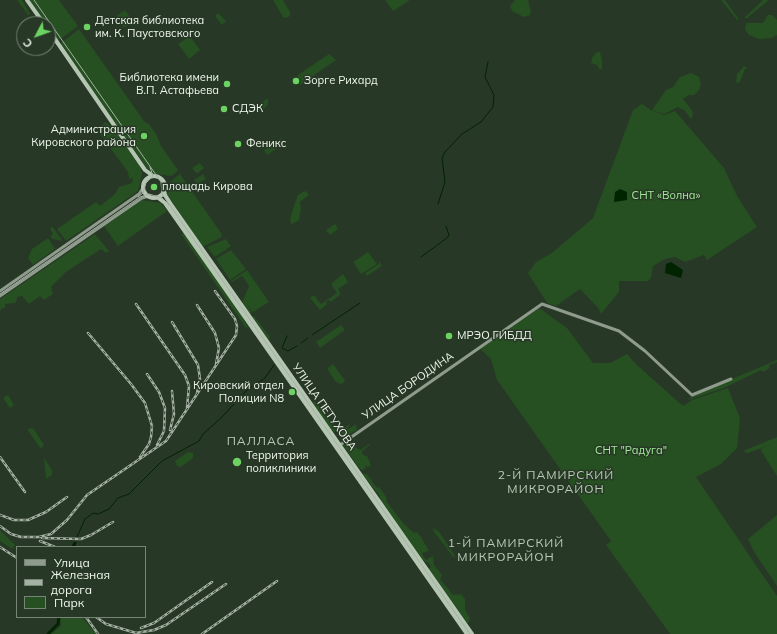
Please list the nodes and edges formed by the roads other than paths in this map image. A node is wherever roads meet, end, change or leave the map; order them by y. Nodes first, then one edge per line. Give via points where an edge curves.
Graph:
1 (27, 0) edge
2 (38, 16) edge
3 (56, 41) edge
4 (145, 170) junction
5 (152, 176) junction
6 (146, 179) junction
7 (143, 188) junction
8 (164, 190) junction
9 (149, 196) junction
10 (157, 197) junction
11 (118, 212) junction
12 (97, 226) junction
13 (0, 291) edge
14 (0, 296) edge
15 (731, 379) dead end
16 (340, 445) junction
17 (467, 634) edge
18 (472, 634) edge

1 - 2 highway
3 - 4 highway
4 - 5 highway
4 - 6 highway
5 - 6 highway
5 - 8 highway via 164,181
6 - 7 highway
7 - 9 highway
7 - 11 main road
8 - 10 highway
8 - 16 highway, УЛИЦА ПЕТУХОВА via 168,201
9 - 10 highway
9 - 11 main road
10 - 17 highway, УЛИЦА ПЕТУХОВА via 165,203
11 - 12 main road
12 - 13 main road
12 - 14 main road
15 - 16 main road, УЛИЦА БОРОДИНА via 692,395 620,331 542,304
16 - 18 highway, УЛИЦА ПЕТУХОВА

